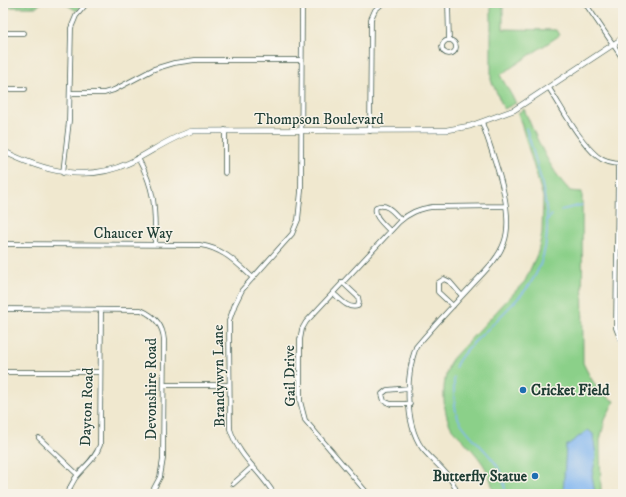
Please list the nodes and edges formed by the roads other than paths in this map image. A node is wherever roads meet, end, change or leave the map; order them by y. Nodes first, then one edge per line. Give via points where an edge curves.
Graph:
1 (87, 3) edge
2 (302, 3) edge
3 (383, 3) edge
4 (448, 3) edge
5 (585, 3) edge
6 (3, 33) edge
7 (24, 33) dead end
8 (623, 38) edge
9 (449, 40) dead end
10 (613, 45) junction
11 (623, 59) edge
12 (301, 60) junction
13 (549, 88) junction
14 (3, 89) edge
15 (25, 89) dead end
16 (70, 93) junction
17 (482, 122) junction
18 (225, 130) junction
19 (301, 130) junction
20 (370, 131) junction
21 (3, 151) edge
22 (138, 158) junction
23 (618, 164) junction
24 (623, 164) edge
25 (63, 173) junction
26 (225, 173) dead end
27 (506, 206) junction
28 (401, 220) junction
29 (390, 231) junction
30 (617, 234) junction
31 (623, 234) edge
32 (3, 244) edge
33 (155, 245) junction
34 (253, 278) junction
35 (342, 282) junction
36 (332, 293) junction
37 (462, 296) junction
38 (453, 306) junction
39 (3, 309) edge
40 (101, 310) junction
41 (623, 346) edge
42 (3, 372) edge
43 (100, 372) junction
44 (164, 385) junction
45 (229, 385) junction
46 (409, 388) junction
47 (410, 404) junction
48 (39, 438) dead end
49 (252, 467) junction
50 (77, 474) junction
51 (234, 484) dead end
52 (68, 494) edge
53 (151, 494) edge
54 (274, 494) edge
55 (368, 494) edge
56 (457, 494) edge

1 - 16 street via 76,16 71,28
2 - 12 street, Brandywyn Lane
3 - 20 street via 375,10 371,19
4 - 9 street
5 - 10 street
6 - 7 street
8 - 10 street, Thompson Boulevard
10 - 11 street
10 - 13 street, Thompson Boulevard
12 - 16 street via 195,60 174,63 154,69 114,90
12 - 19 street, Brandywyn Lane
13 - 17 street, Thompson Boulevard via 514,110
13 - 23 street via 587,145 606,162
14 - 15 street
16 - 25 street
17 - 20 street, Thompson Boulevard via 447,130
17 - 27 street via 501,179
18 - 19 street, Thompson Boulevard
18 - 22 street, Thompson Boulevard via 192,131
18 - 26 street
19 - 20 street, Thompson Boulevard
19 - 34 street, Brandywyn Lane via 302,191 298,220 292,234
21 - 25 street, Thompson Boulevard via 45,169
22 - 25 street, Thompson Boulevard via 101,171
22 - 33 street via 153,194
23 - 24 street
23 - 30 street
27 - 28 street, Gail Drive via 420,208
27 - 37 street via 507,225 504,242 494,261
28 - 29 street, Gail Drive
28 - 29 street via 385,205 376,207 376,216
29 - 35 street, Gail Drive
30 - 31 street
30 - 41 street via 616,328
32 - 33 street, Chaucer Way
33 - 34 street, Chaucer Way via 210,246 226,254
34 - 45 street, Brandywyn Lane via 242,290 229,321
35 - 36 street, Gail Drive
35 - 36 street via 358,297 358,306 349,306
36 - 55 street, Gail Drive via 302,329 301,410 305,420
37 - 38 street
37 - 38 street via 450,282 444,279 438,283 438,292
38 - 46 street via 416,347 410,363
39 - 40 street, Devonshire Road
40 - 43 street, Dayton Road
40 - 44 street, Devonshire Road via 141,310 160,325 164,340
42 - 43 street
43 - 50 street, Dayton Road via 100,445 96,456
44 - 45 street
44 - 53 street, Devonshire Road via 163,459 160,477
45 - 49 street, Brandywyn Lane via 230,429 235,443
46 - 47 street
46 - 47 street via 387,390 382,394 388,404
47 - 56 street via 411,421 417,439 450,480
48 - 50 street
49 - 51 street
49 - 54 street, Brandywyn Lane
50 - 52 street, Dayton Road

